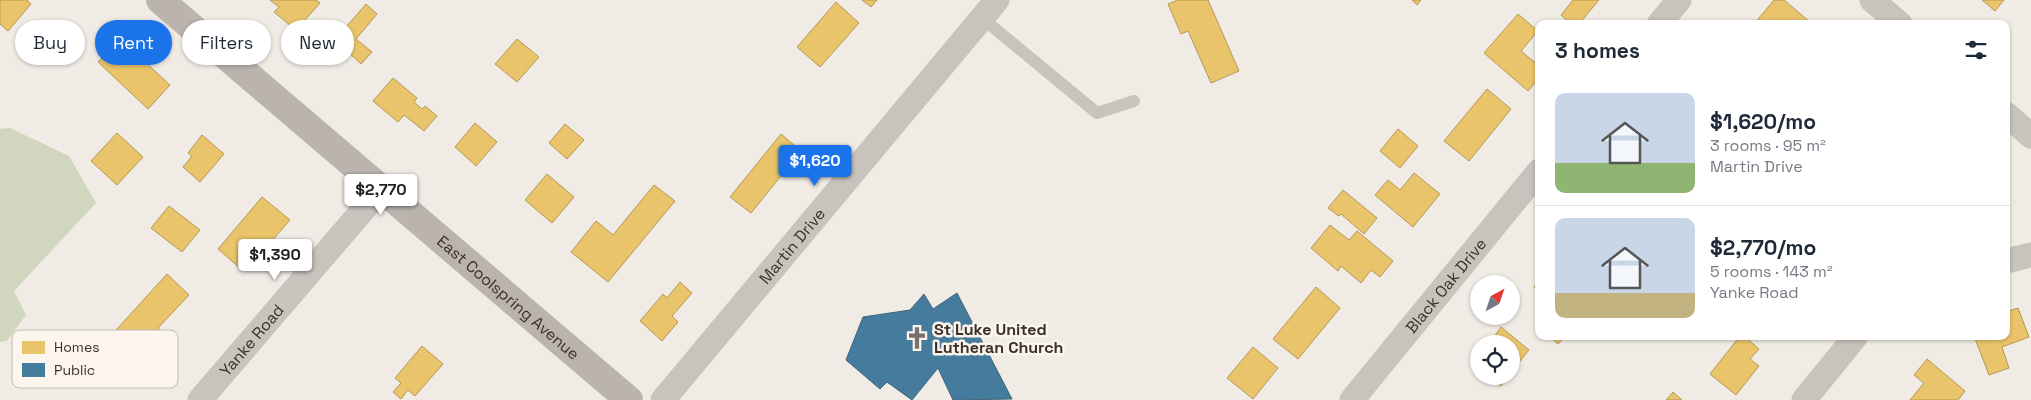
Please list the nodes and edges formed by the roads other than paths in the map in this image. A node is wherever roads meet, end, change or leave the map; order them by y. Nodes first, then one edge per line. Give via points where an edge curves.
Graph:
1 (160, 0) edge
2 (1679, 0) edge
3 (1872, 0) edge
4 (990, 9) edge
5 (1662, 20) edge
6 (1895, 20) edge
7 (1134, 101) dead end
8 (2010, 118) edge
9 (2031, 136) edge
10 (1535, 176) edge
11 (381, 189) junction
12 (2031, 255) edge
13 (2010, 260) edge
14 (1853, 340) edge
15 (200, 400) edge
16 (629, 400) edge
17 (663, 400) edge
18 (1352, 400) edge
19 (1804, 400) edge

1 - 11 street, East Coolspring Avenue
2 - 5 street
3 - 6 street
4 - 7 lane via 1096,113
4 - 17 street, Martin Drive
8 - 9 street
10 - 18 street, Black Oak Drive
11 - 15 street, Yanke Road
11 - 16 street, East Coolspring Avenue
12 - 13 street
14 - 19 street

